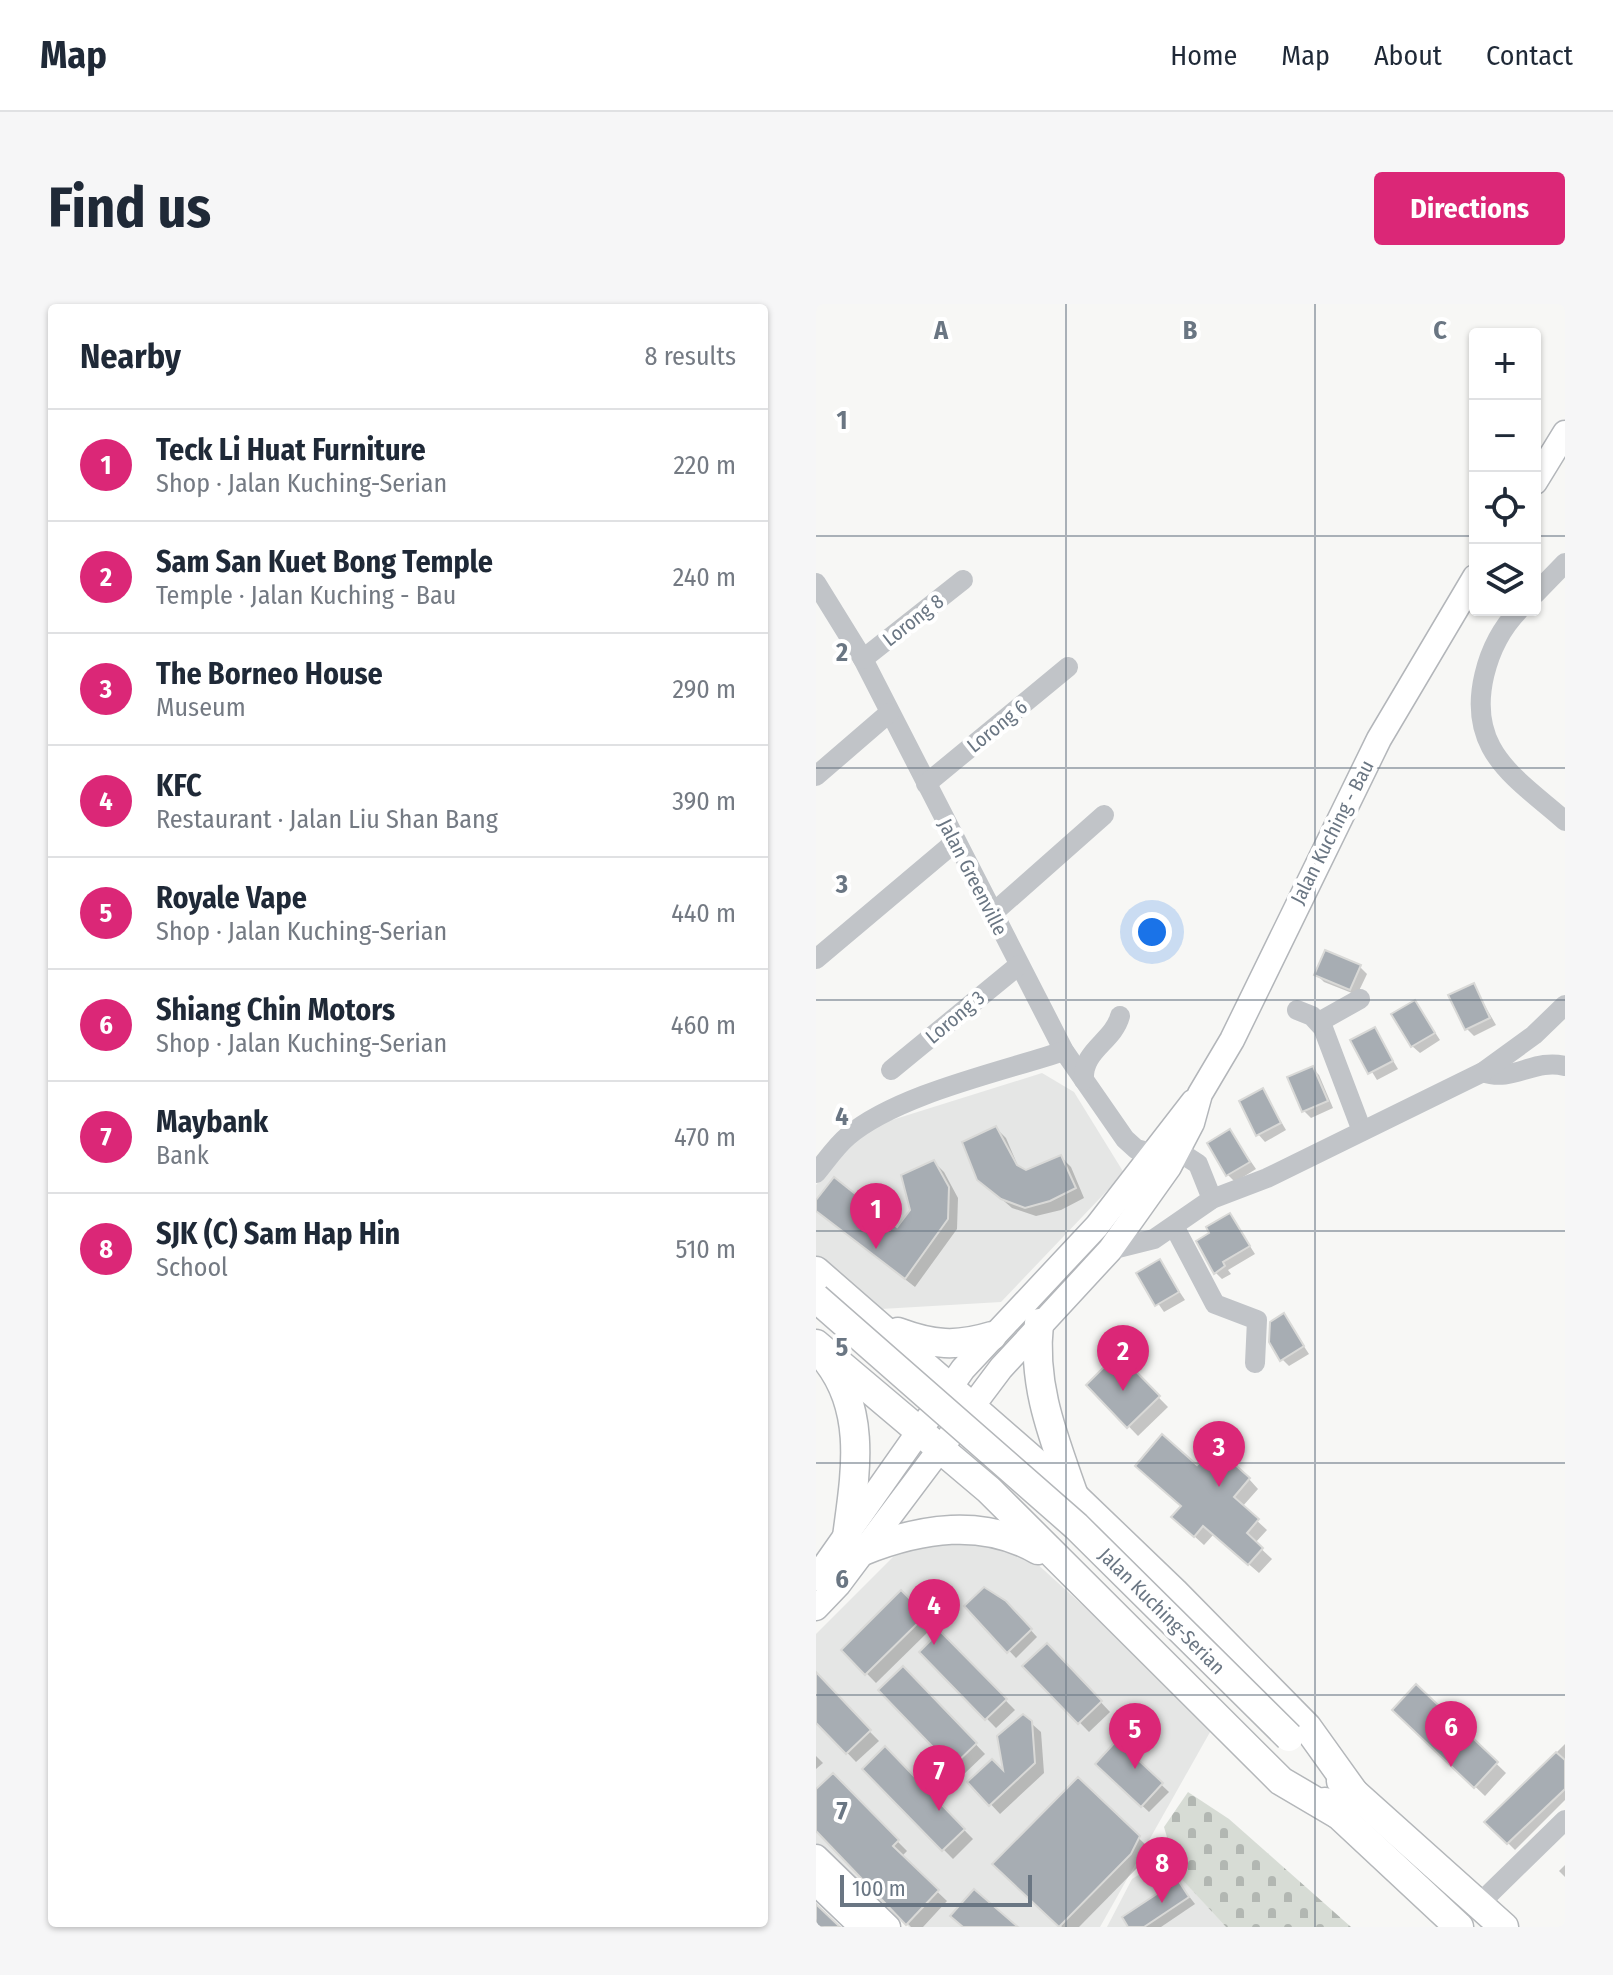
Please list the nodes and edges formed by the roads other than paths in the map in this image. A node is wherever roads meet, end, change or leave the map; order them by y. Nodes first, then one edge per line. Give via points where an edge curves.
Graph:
1 (1561, 447) edge
2 (1541, 474) edge
3 (1565, 563) edge
4 (963, 580) dead end
5 (1469, 587) edge
6 (1541, 588) edge
7 (819, 594) edge
8 (1514, 616) edge
9 (863, 659) junction
10 (1068, 667) dead end
11 (889, 713) junction
12 (816, 776) edge
13 (926, 784) junction
14 (1104, 815) dead end
15 (1565, 821) edge
16 (955, 842) junction
17 (992, 914) junction
18 (816, 959) edge
19 (1019, 965) junction
20 (1360, 999) dead end
21 (1565, 1005) edge
22 (1297, 1010) dead end
23 (1120, 1016) dead end
24 (1319, 1022) junction
25 (1064, 1051) junction
26 (1565, 1066) edge
27 (891, 1070) dead end
28 (1483, 1072) junction
29 (1084, 1080) junction
30 (1200, 1094) junction
31 (1362, 1131) junction
32 (1178, 1151) junction
33 (1151, 1153) junction
34 (816, 1173) edge
35 (1212, 1199) junction
36 (1175, 1228) junction
37 (1110, 1250) junction
38 (816, 1271) edge
39 (816, 1298) edge
40 (816, 1323) edge
41 (1039, 1323) junction
42 (882, 1327) junction
43 (992, 1336) junction
44 (816, 1346) edge
45 (1255, 1363) dead end
46 (950, 1387) junction
47 (971, 1406) junction
48 (931, 1440) junction
49 (1075, 1497) junction
50 (855, 1544) junction
51 (1063, 1565) junction
52 (816, 1578) edge
53 (816, 1608) edge
54 (1283, 1744) junction
55 (1346, 1804) junction
56 (1565, 1820) edge
57 (816, 1857) edge
58 (816, 1883) edge
59 (1479, 1904) junction
60 (862, 1927) edge
61 (888, 1927) edge
62 (1459, 1927) edge
63 (1504, 1927) edge

1 - 2 main road
3 - 6 street
4 - 9 street, Lorong 8
5 - 30 main road, Jalan Kuching - Bau via 1379,739 1232,1040
7 - 9 street, Jalan Greenville
8 - 15 street via 1486,662 1483,721 1501,762
9 - 11 street, Jalan Greenville
10 - 13 street, Lorong 6
11 - 12 street
11 - 13 street, Jalan Greenville
13 - 16 street, Jalan Greenville
14 - 17 street
16 - 17 street, Jalan Greenville
16 - 18 street
17 - 19 street, Jalan Greenville
19 - 25 street, Jalan Greenville
19 - 27 street, Lorong 3
20 - 24 street
21 - 28 street
22 - 24 street
23 - 29 street via 1117,1029 1083,1067
24 - 31 street
25 - 29 street, Jalan Greenville
25 - 34 street via 876,1117 847,1137
26 - 28 street via 1534,1065 1507,1077
28 - 31 street
29 - 33 street, Jalan Greenville via 1125,1139
30 - 32 main road, Jalan Kuching - Bau
30 - 33 main road, Jalan Kuching - Bau
31 - 35 street
32 - 35 street via 1198,1164
32 - 37 main road, Jalan Kuching - Bau
33 - 43 main road, Jalan Kuching - Bau via 1083,1242
35 - 36 street
36 - 37 street
36 - 45 street via 1215,1304 1257,1320
37 - 41 main road, Jalan Kuching - Bau
38 - 42 highway
39 - 54 highway, Jalan Kuching-Serian, bridge via 1076,1526
40 - 54 highway, Jalan Kuching-Serian via 935,1423
41 - 47 main road, Jalan Kuching - Bau
41 - 49 highway via 1037,1373 1048,1423
42 - 43 highway via 933,1345
42 - 46 highway
43 - 46 main road, Jalan Kuching - Bau
44 - 48 highway
44 - 50 highway via 842,1382 855,1433
46 - 47 highway
46 - 48 main road, Jalan Kuching - Bau
47 - 48 main road, Jalan Kuching - Bau
47 - 49 highway
48 - 50 main road
48 - 51 highway
49 - 55 highway via 1307,1727
50 - 51 highway via 938,1529 983,1530 1019,1539
50 - 52 main road
50 - 53 main road
51 - 55 highway via 1281,1781
54 - 55 highway, Jalan Kuching-Serian
55 - 59 highway, Jalan Kuching-Serian
55 - 62 highway, Jalan Kuching-Serian via 1387,1856
56 - 59 street
57 - 61 main road
58 - 60 main road
59 - 63 highway, Jalan Kuching-Serian

